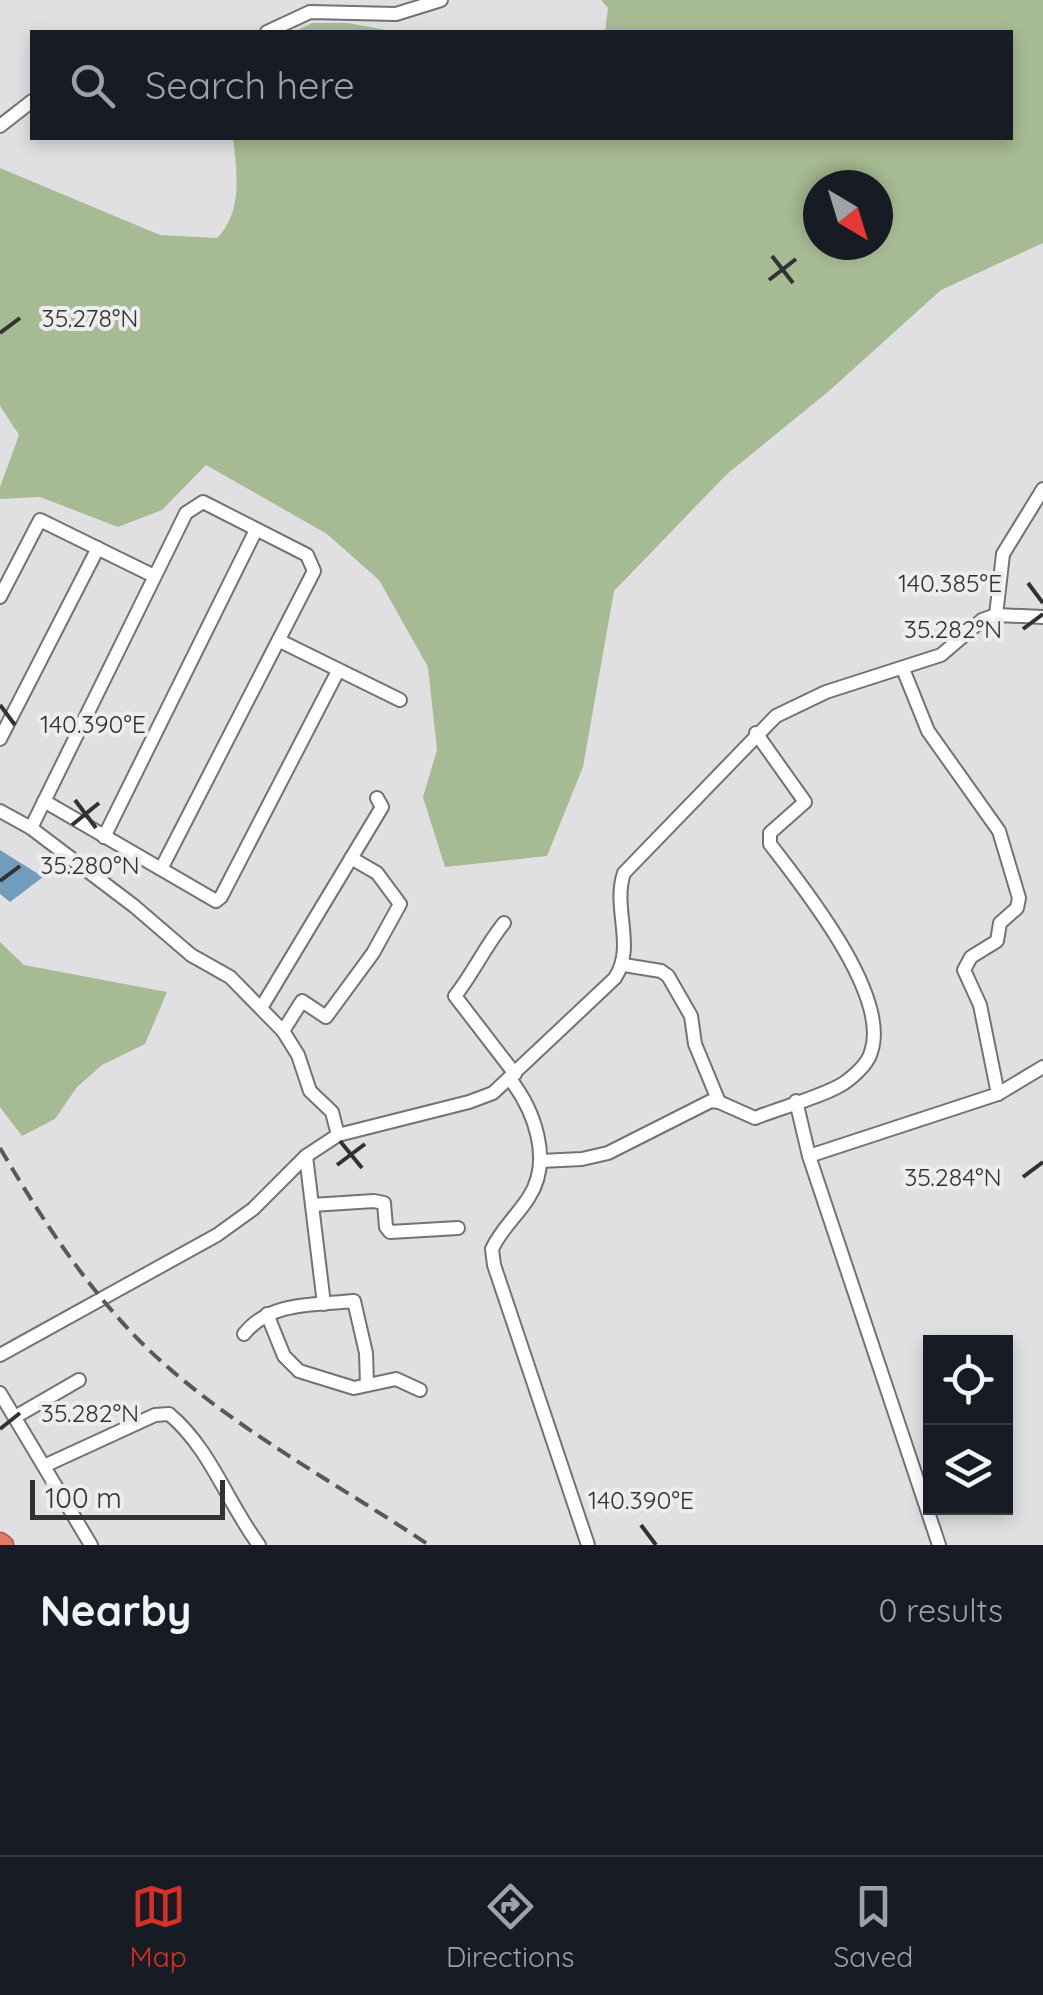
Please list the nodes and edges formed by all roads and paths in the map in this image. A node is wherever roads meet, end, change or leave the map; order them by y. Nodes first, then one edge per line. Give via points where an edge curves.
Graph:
1 (441, 0) edge
2 (271, 30) edge
3 (30, 103) edge
4 (0, 126) edge
5 (1043, 490) edge
6 (256, 530) junction
7 (98, 548) junction
8 (154, 576) junction
9 (0, 597) edge
10 (996, 615) junction
11 (1043, 617) edge
12 (280, 642) junction
13 (903, 669) junction
14 (338, 670) junction
15 (400, 700) dead end
16 (6, 715) edge
17 (756, 733) junction
18 (0, 739) edge
19 (377, 798) dead end
20 (44, 801) junction
21 (0, 811) edge
22 (31, 828) junction
23 (104, 837) junction
24 (351, 858) junction
25 (161, 869) junction
26 (504, 923) dead end
27 (624, 966) junction
28 (261, 1008) junction
29 (283, 1031) junction
30 (1043, 1066) edge
31 (513, 1076) junction
32 (998, 1094) junction
33 (796, 1101) junction
34 (719, 1102) junction
35 (338, 1135) junction
36 (306, 1156) junction
37 (809, 1156) junction
38 (540, 1161) junction
39 (312, 1205) junction
40 (458, 1228) dead end
41 (324, 1304) junction
42 (266, 1314) junction
43 (244, 1334) dead end
44 (0, 1355) edge
45 (80, 1380) dead end
46 (367, 1384) junction
47 (420, 1390) dead end
48 (0, 1393) edge
49 (15, 1418) junction
50 (44, 1466) junction
51 (90, 1545) edge
52 (259, 1545) edge
53 (588, 1545) edge
54 (939, 1545) edge

1 - 2 street via 396,14 310,12
3 - 4 street
5 - 10 street via 1003,554
6 - 8 street via 203,502 186,513
6 - 12 street via 307,555 314,571
6 - 23 street
7 - 8 street
7 - 9 street via 40,520
7 - 16 street
8 - 20 street
10 - 11 street
10 - 13 street via 941,655
12 - 14 street
12 - 25 street
13 - 17 street via 826,692
13 - 32 street via 928,731 999,831 1018,898 1017,908 1000,923 998,940 964,970 980,1005
14 - 15 street
14 - 25 street via 221,897 216,902
16 - 18 street
17 - 27 street via 624,873
17 - 33 street via 806,802 770,833 770,844 836,934 871,1007 872,1052 864,1066 843,1085
19 - 24 street via 382,807
20 - 22 street
20 - 23 street
21 - 22 street
22 - 28 street
23 - 25 street
24 - 28 street
24 - 29 street via 377,874 400,904 326,1017 302,1001
26 - 31 street via 455,996
27 - 31 street
27 - 34 street via 668,976 691,1016
28 - 29 street
29 - 35 street via 310,1091 332,1112
30 - 32 street
31 - 35 street via 469,1102
31 - 38 street via 528,1101
32 - 37 street
33 - 34 street via 755,1118
33 - 37 street
34 - 38 street via 608,1153
35 - 36 street
36 - 39 street
36 - 44 street via 217,1234
37 - 54 street
38 - 53 street via 535,1188 492,1248 494,1265
39 - 40 street via 384,1204 390,1232
39 - 41 street
41 - 42 street
41 - 46 street via 354,1301
42 - 43 street
42 - 46 street via 284,1356 299,1371 354,1388
45 - 49 street
46 - 47 street via 396,1379
48 - 49 street
49 - 50 street
50 - 51 street
50 - 52 street via 168,1414 194,1438

